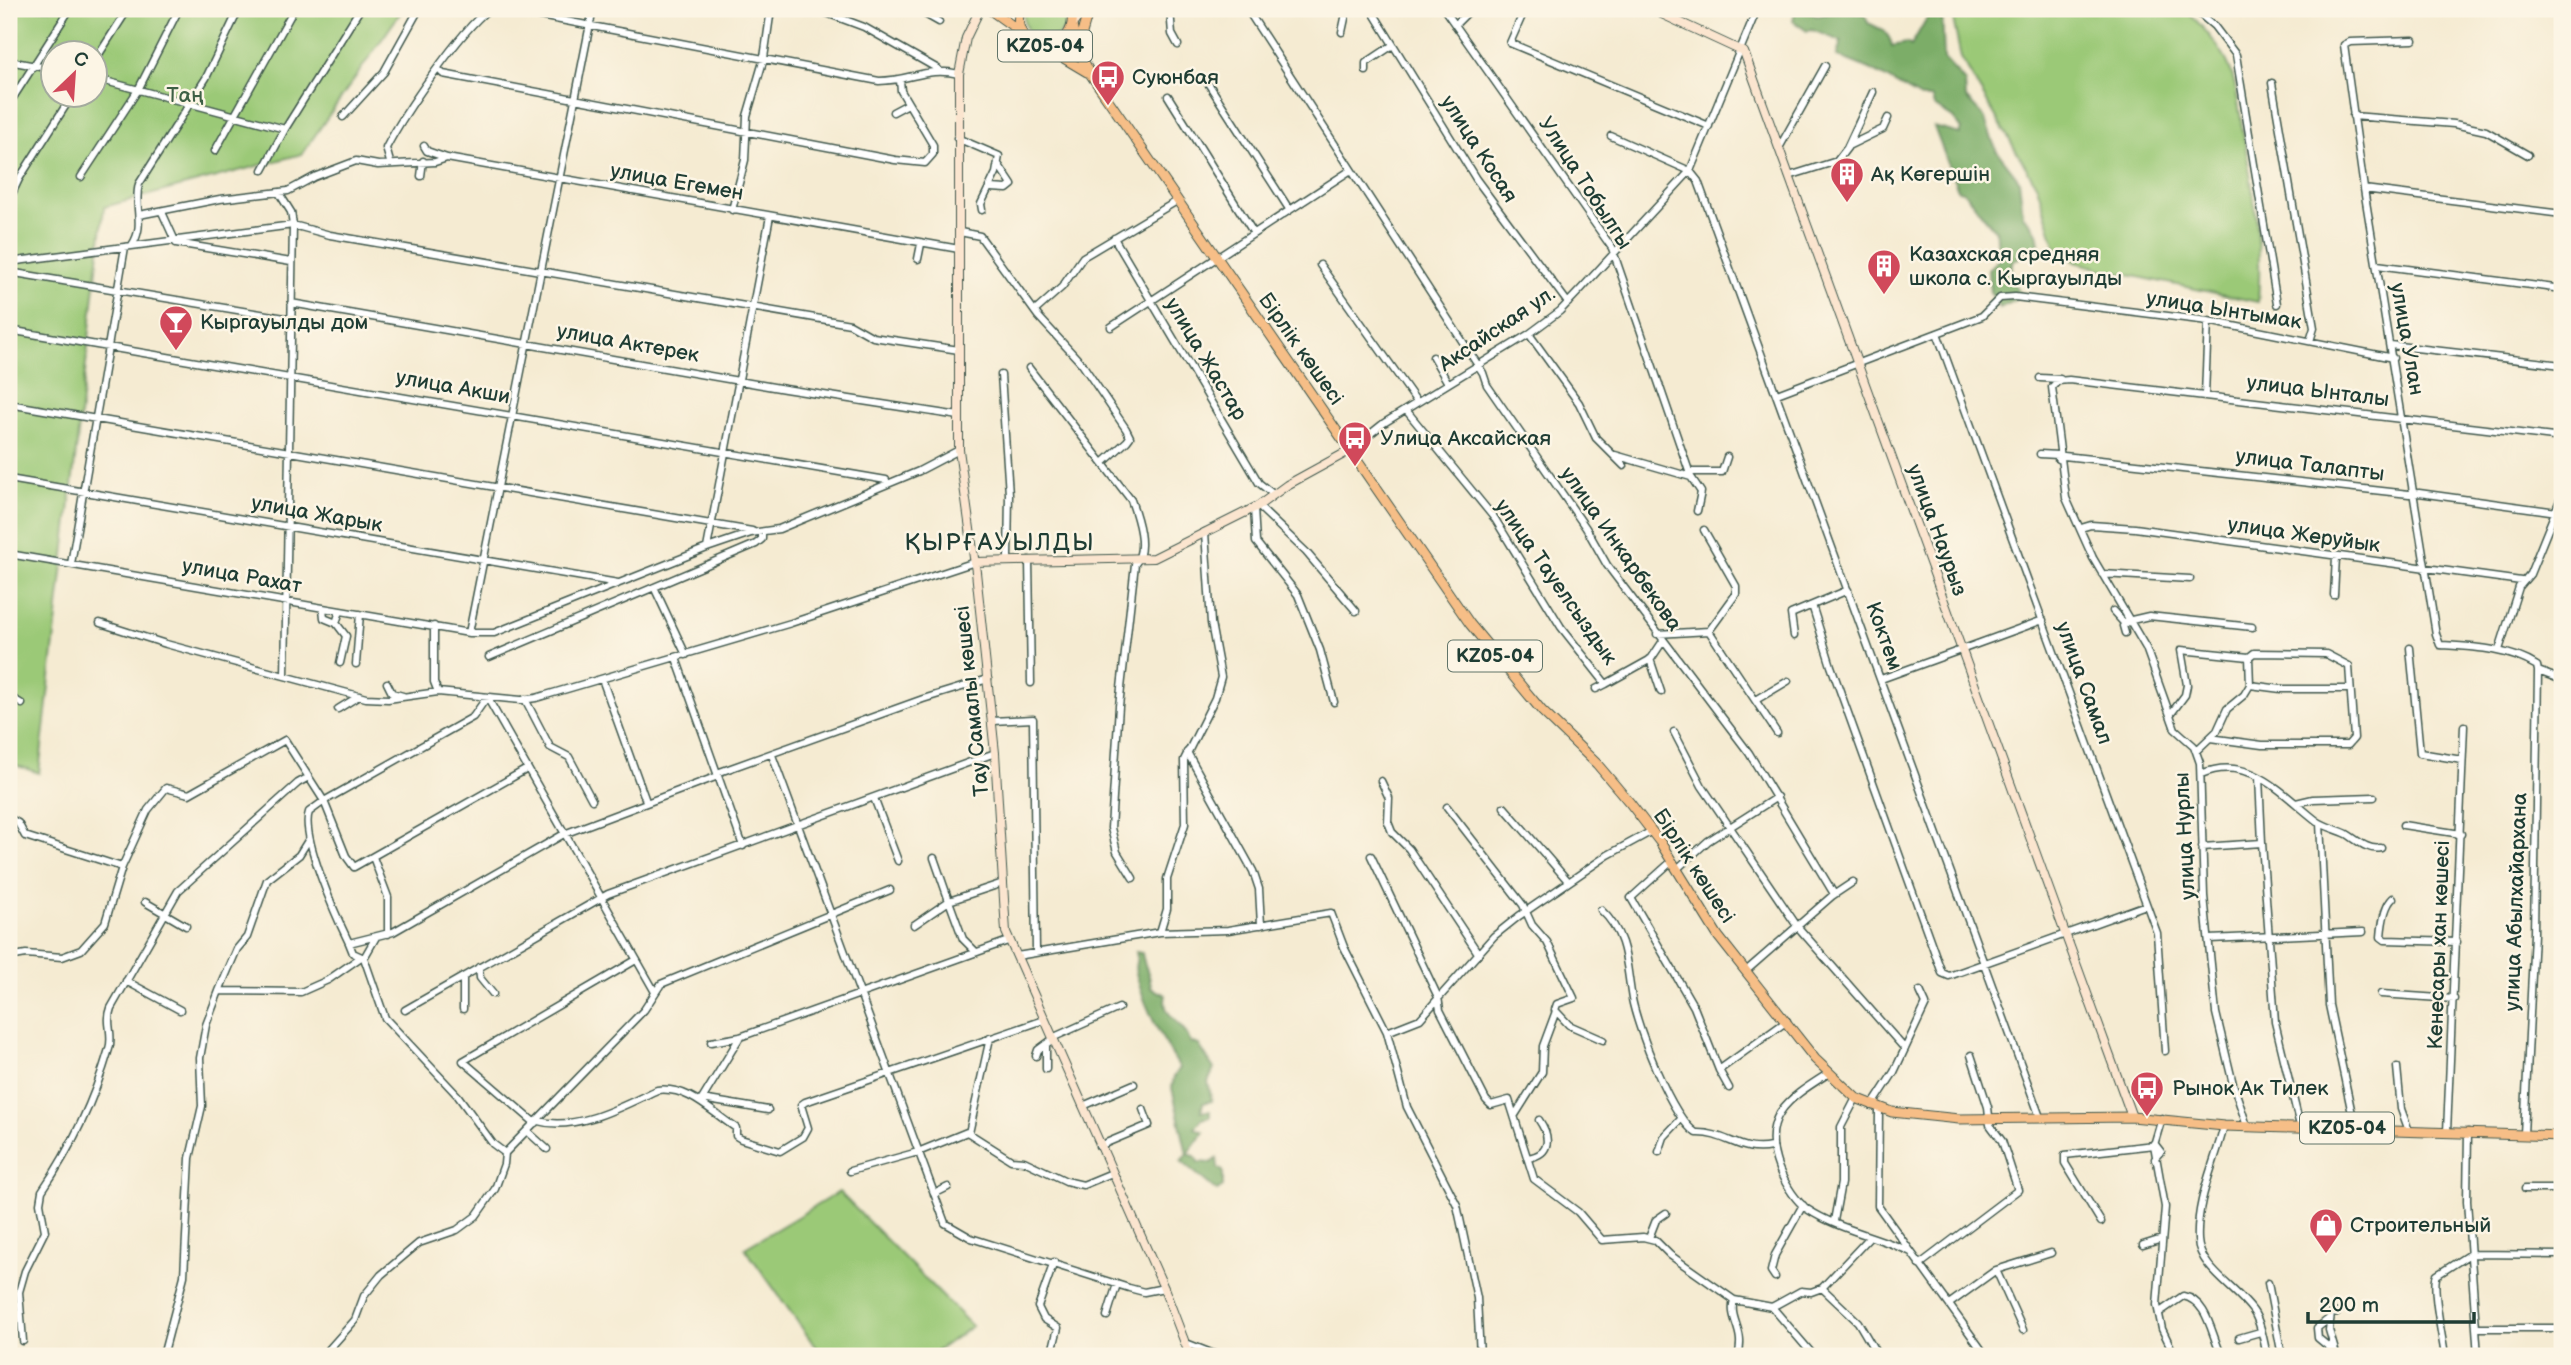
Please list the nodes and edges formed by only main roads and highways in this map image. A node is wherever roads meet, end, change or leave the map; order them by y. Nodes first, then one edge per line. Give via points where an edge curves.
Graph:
1 (1020, 9) edge
2 (1071, 9) edge
3 (1090, 9) edge
4 (991, 10) edge
5 (1072, 25) junction
6 (1022, 32) junction
7 (1039, 45) junction
8 (1091, 75) junction
9 (2562, 1136) edge

1 - 6 main road, KZ05-04
2 - 5 main road, KZ05-04
3 - 8 main road via 1082,40
4 - 6 main road, KZ05-04
5 - 7 main road, KZ05-04 via 1058,43
5 - 8 main road, KZ05-04 via 1076,47
6 - 7 main road, KZ05-04
7 - 8 main road, KZ05-04
8 - 9 main road, Бірлік көшесі / KZ05-04 via 1499,661 1542,712 1597,764 1652,831 1707,920 1829,1073 1856,1098 1876,1107 1925,1116 2132,1117 2224,1126

